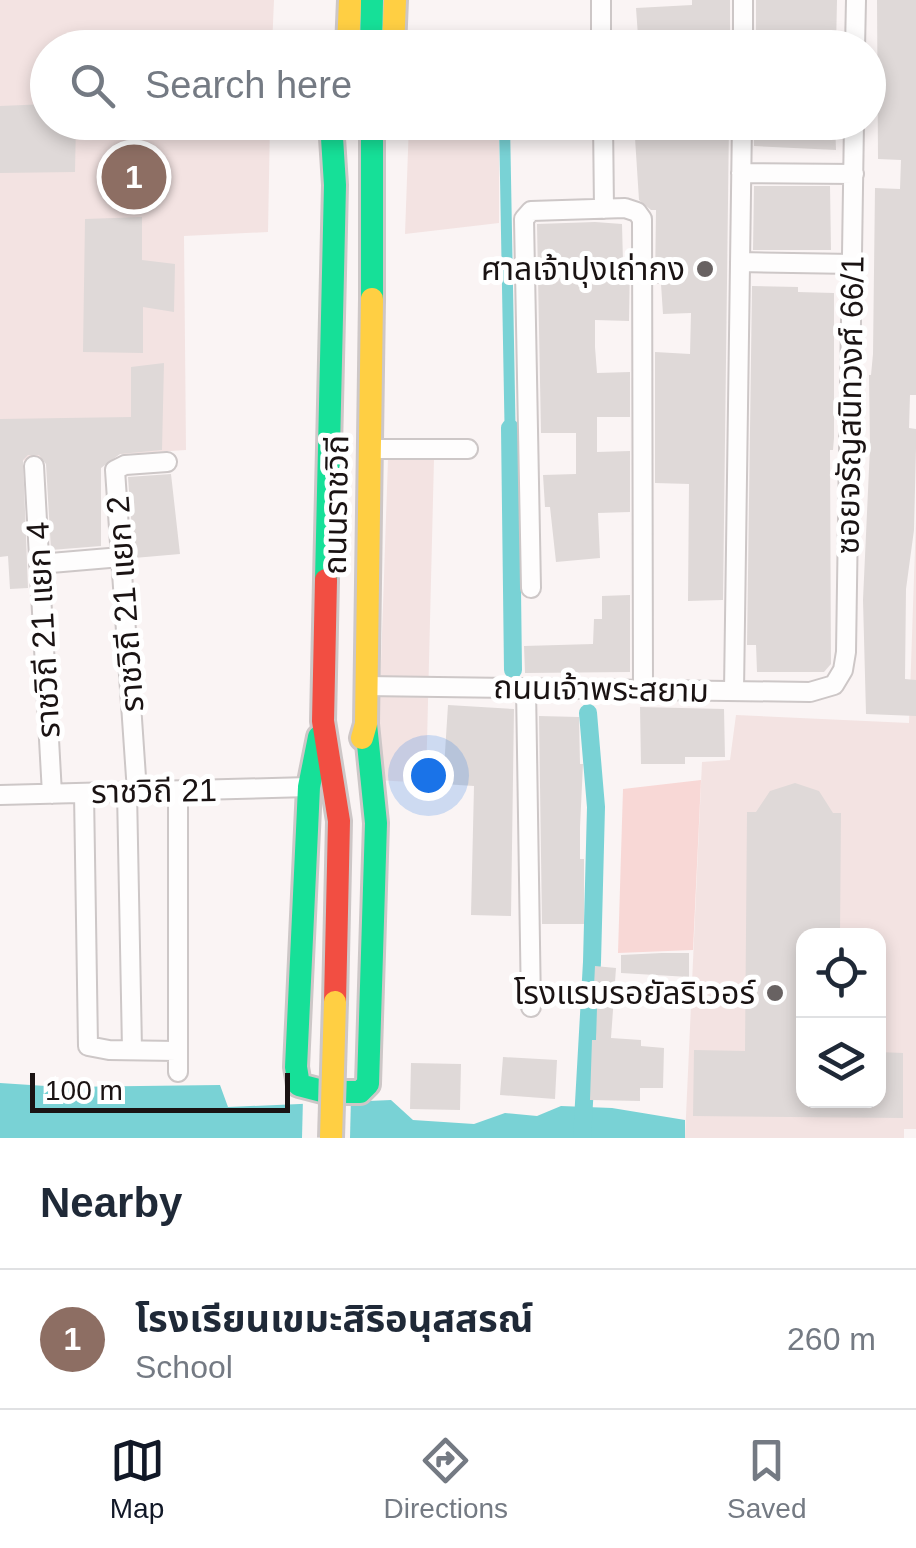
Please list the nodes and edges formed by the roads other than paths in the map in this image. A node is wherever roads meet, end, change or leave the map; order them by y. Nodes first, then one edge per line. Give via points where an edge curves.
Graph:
1 (331, 0) edge
2 (350, 0) edge
3 (372, 0) edge
4 (394, 0) edge
5 (600, 0) edge
6 (743, 0) edge
7 (856, 0) edge
8 (330, 30) edge
9 (349, 30) edge
10 (372, 30) edge
11 (393, 30) edge
12 (601, 30) edge
13 (743, 30) edge
14 (855, 30) edge
15 (333, 140) edge
16 (340, 140) edge
17 (373, 140) edge
18 (381, 140) edge
19 (602, 140) edge
20 (742, 140) edge
21 (854, 140) edge
22 (741, 173) junction
23 (854, 174) junction
24 (374, 185) junction
25 (335, 186) junction
26 (604, 209) junction
27 (740, 262) junction
28 (853, 264) junction
29 (468, 448) dead end
30 (369, 449) junction
31 (167, 462) dead end
32 (34, 466) dead end
33 (122, 558) junction
34 (39, 564) junction
35 (531, 588) dead end
36 (834, 685) joint
37 (366, 686) junction
38 (526, 688) junction
39 (643, 690) junction
40 (734, 691) junction
41 (322, 722) junction
42 (366, 724) junction
43 (308, 788) junction
44 (178, 791) junction
45 (132, 792) junction
46 (84, 793) junction
47 (52, 794) junction
48 (0, 795) edge
49 (339, 821) junction
50 (531, 1007) dead end
51 (298, 1020) junction
52 (369, 1030) junction
53 (132, 1049) junction
54 (177, 1051) junction
55 (178, 1072) dead end
56 (331, 1138) edge

1 - 8 main road
2 - 9 main road
3 - 10 main road
4 - 11 main road
5 - 12 street
6 - 13 street
7 - 14 street
15 - 25 main road, ถนนราชวิถี
16 - 25 main road, ถนนราชวิถี
17 - 24 main road, ถนนราชวิถี
18 - 24 main road, ถนนราชวิถี
19 - 26 street
20 - 22 street
21 - 23 street, ซอยจรัญสนิทวงศ์ 66/1
22 - 23 street
22 - 27 street
23 - 28 street, ซอยจรัญสนิทวงศ์ 66/1
24 - 30 main road, ถนนราชวิถี
25 - 41 main road, ถนนราชวิถี
26 - 35 street via 531,211 524,219
26 - 39 street via 633,210 642,220
27 - 28 street
27 - 40 street
28 - 36 street, ซอยจรัญสนิทวงศ์ 66/1 via 846,652
29 - 30 street
30 - 37 main road, ถนนราชวิถี
31 - 33 street, ราชวิถี 21 แยก 2 via 116,470
32 - 34 street, ราชวิถี 21 แยก 4
33 - 34 street
33 - 45 street, ราชวิถี 21 แยก 2
34 - 47 street, ราชวิถี 21 แยก 4
36 - 40 street, ถนนเจ้าพระสยาม via 810,692
37 - 38 street, ถนนเจ้าพระสยาม
37 - 42 main road, ถนนราชวิถี
38 - 39 street, ถนนเจ้าพระสยาม
38 - 50 street
39 - 40 street, ถนนเจ้าพระสยาม
41 - 43 main road
41 - 49 main road, ถนนราชวิถี
42 - 49 main road, ถนนราชวิถี
42 - 52 main road via 376,823
43 - 44 street, ราชวิถี 21
43 - 51 main road
44 - 45 street, ราชวิถี 21
44 - 54 street
45 - 46 street, ราชวิถี 21
45 - 53 street, ราชวิถี 21 แยก 2
46 - 47 street, ราชวิถี 21
46 - 53 street via 88,1046
47 - 48 street, ราชวิถี 21
49 - 56 main road, ถนนราชวิถี, bridge
51 - 52 main road via 308,1050 336,1066 362,1053
51 - 52 main road via 299,1085 326,1092 360,1092 368,1084
53 - 54 street
54 - 55 street

